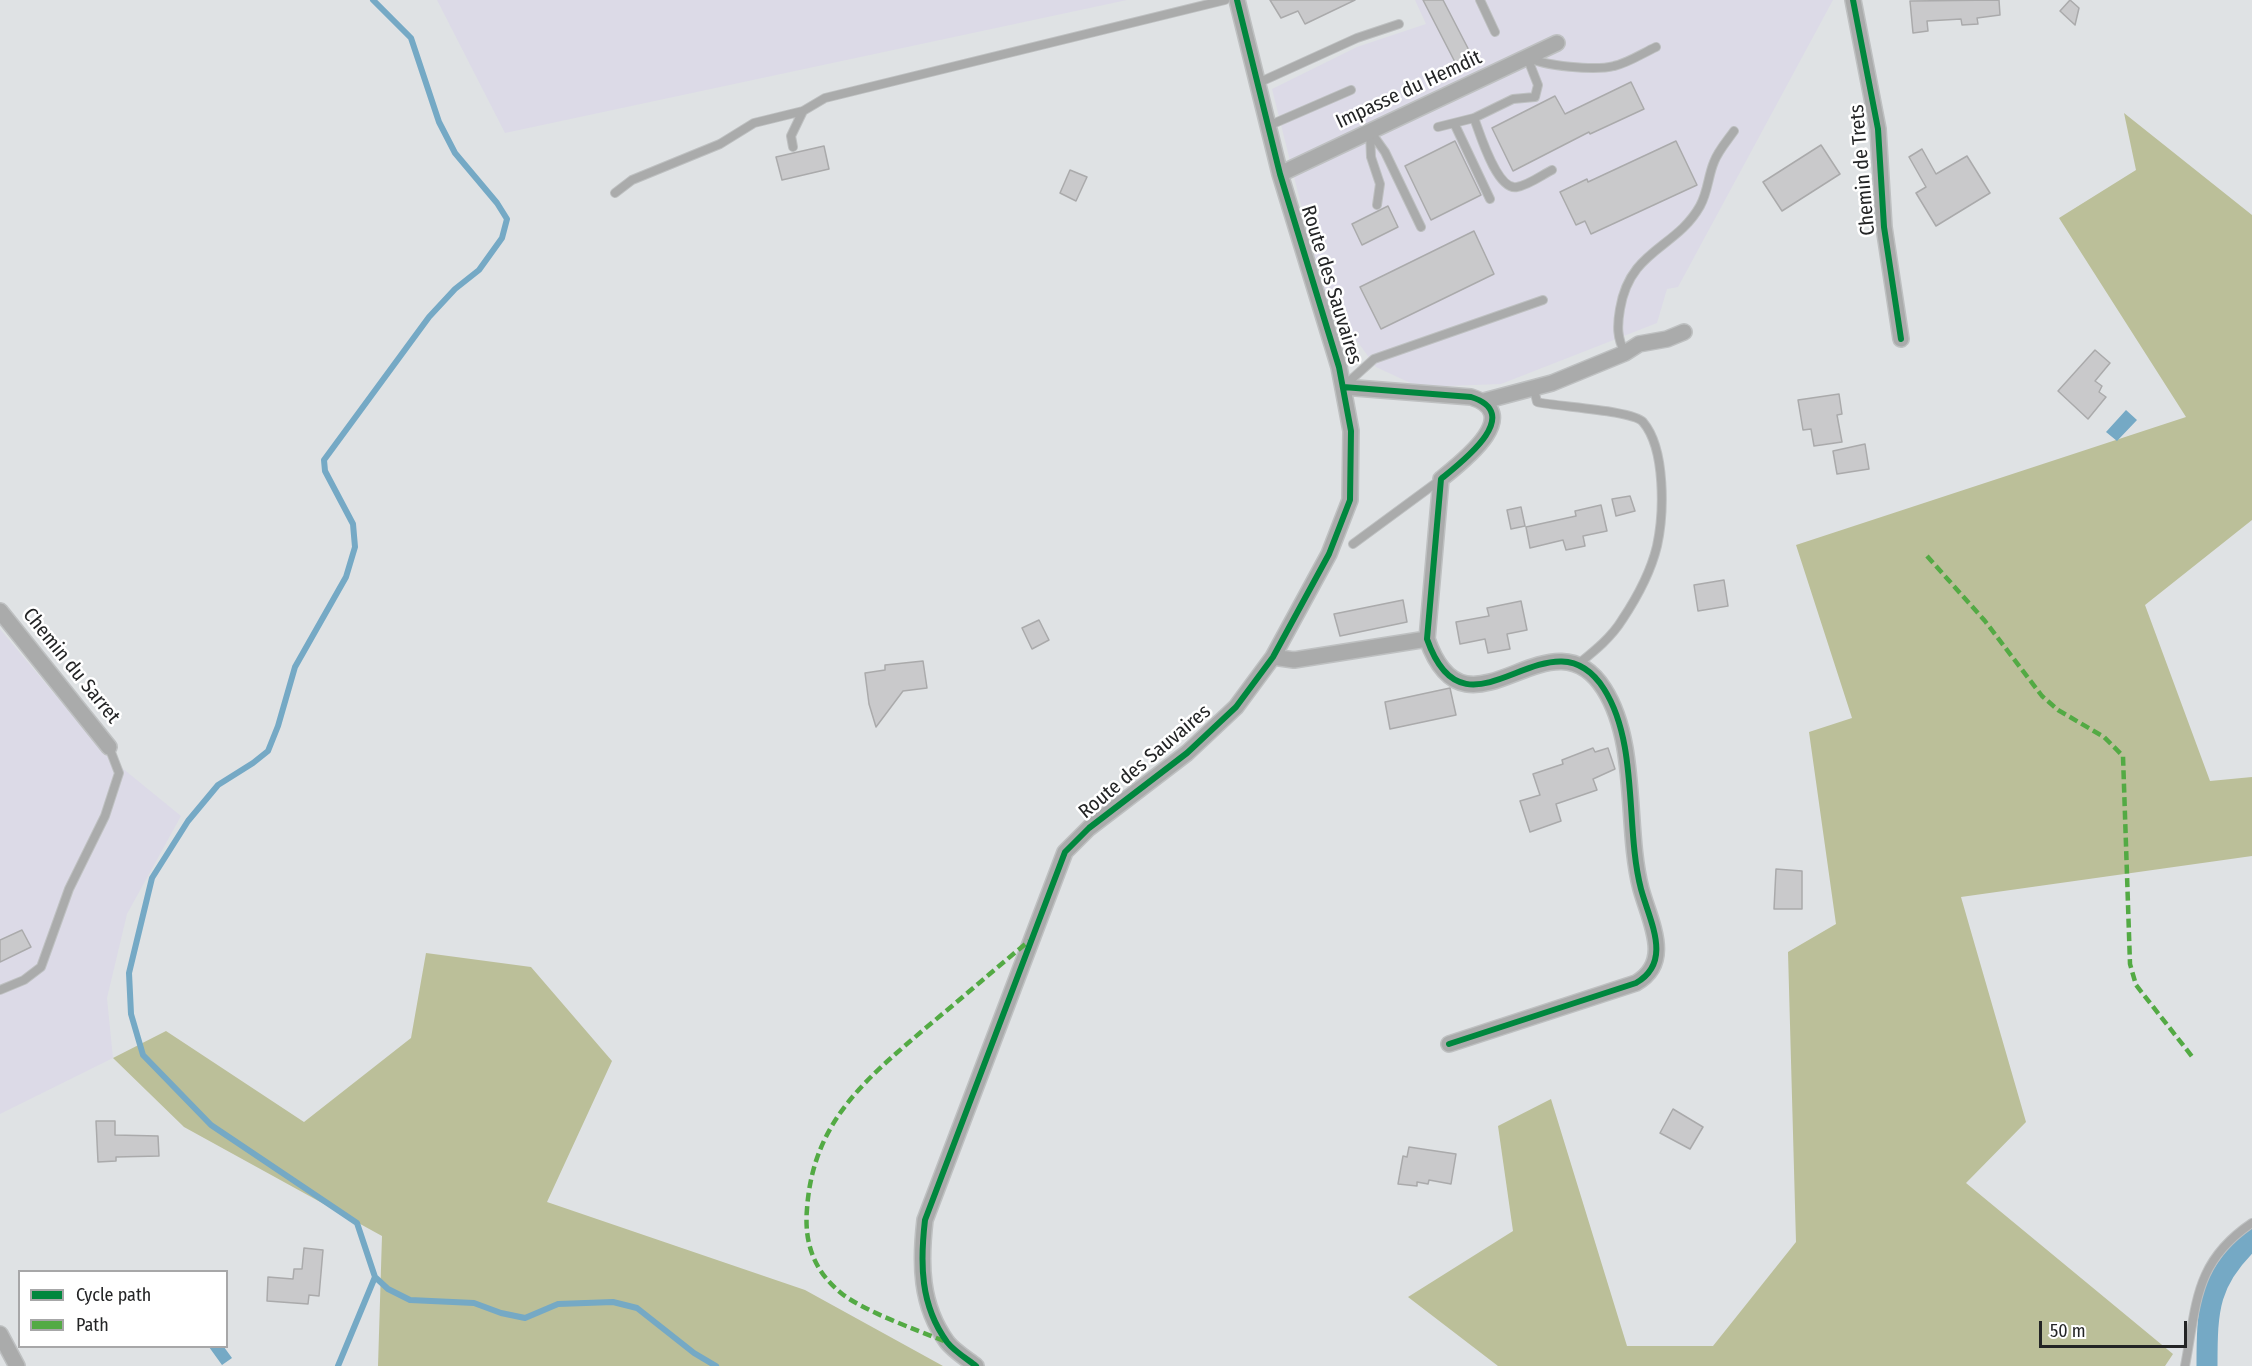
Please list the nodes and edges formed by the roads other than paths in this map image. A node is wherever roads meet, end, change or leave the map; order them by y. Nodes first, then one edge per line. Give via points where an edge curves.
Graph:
1 (1225, 0) edge
2 (1237, 0) edge
3 (1480, 0) edge
4 (1853, 0) edge
5 (1399, 24) dead end
6 (1495, 32) dead end
7 (1557, 43) dead end
8 (1656, 47) dead end
9 (1527, 57) junction
10 (1258, 83) junction
11 (1350, 90) dead end
12 (803, 111) junction
13 (1474, 118) junction
14 (1454, 123) junction
15 (1268, 126) junction
16 (1438, 127) dead end
17 (1370, 131) junction
18 (1734, 131) dead end
19 (793, 147) dead end
20 (1552, 170) dead end
21 (1280, 174) junction
22 (615, 193) dead end
23 (1490, 199) dead end
24 (1377, 205) dead end
25 (1421, 227) dead end
26 (1543, 300) dead end
27 (1684, 332) dead end
28 (1901, 339) dead end
29 (1626, 353) junction
30 (1343, 387) junction
31 (1534, 389) junction
32 (1484, 401) junction
33 (1441, 479) junction
34 (1353, 544) dead end
35 (0, 611) edge
36 (1427, 639) junction
37 (1273, 657) junction
38 (1577, 665) junction
39 (109, 747) joint
40 (0, 990) edge
41 (1449, 1044) dead end
42 (2252, 1222) edge
43 (0, 1334) edge
44 (16, 1366) edge
45 (976, 1366) edge
46 (2185, 1366) edge

1 - 12 lane via 825,98
2 - 10 street, Route des Sauvaires
3 - 6 lane
4 - 28 street, Chemin de Trets via 1878,129 1884,228
5 - 10 lane via 1357,38
7 - 9 street, Impasse du Hemdit
8 - 9 lane via 1613,66 1553,66
9 - 13 lane via 1538,85 1535,97 1513,99
9 - 17 street, Impasse du Hemdit
10 - 15 street, Route des Sauvaires
11 - 15 lane
12 - 19 lane via 792,136
12 - 22 lane via 754,123 720,144 632,180
13 - 14 lane
13 - 20 lane via 1499,179 1509,187 1518,187
14 - 16 lane
14 - 23 lane
15 - 21 street, Route des Sauvaires
17 - 21 street, Impasse du Hemdit
17 - 24 lane via 1371,157 1380,184
17 - 25 lane via 1385,152
18 - 29 lane via 1713,164 1700,207 1632,272 1624,288 1617,330
21 - 30 street, Route des Sauvaires
26 - 30 lane via 1374,359
27 - 29 street via 1639,344
29 - 31 street
30 - 32 street
30 - 37 street, Route des Sauvaires via 1351,431 1350,500 1329,554
31 - 32 street
31 - 38 lane via 1537,402 1624,413 1642,421 1660,464 1657,545 1650,567 1622,621
32 - 33 street via 1491,409 1487,435
33 - 34 lane
33 - 36 street
35 - 39 street, Chemin du Sarret
36 - 37 street via 1294,660
36 - 38 street via 1445,671 1459,682 1473,685 1486,684 1550,660
37 - 45 street, Route des Sauvaires via 1236,707 1187,753 1089,828 1065,852 925,1220 921,1254 923,1294 948,1342
38 - 41 street via 1604,689 1615,711 1632,795 1635,866 1658,952 1655,967 1636,983
39 - 40 lane via 119,772 105,816 69,889 41,967 24,980
42 - 46 lane via 2215,1256 2202,1277
43 - 44 street

